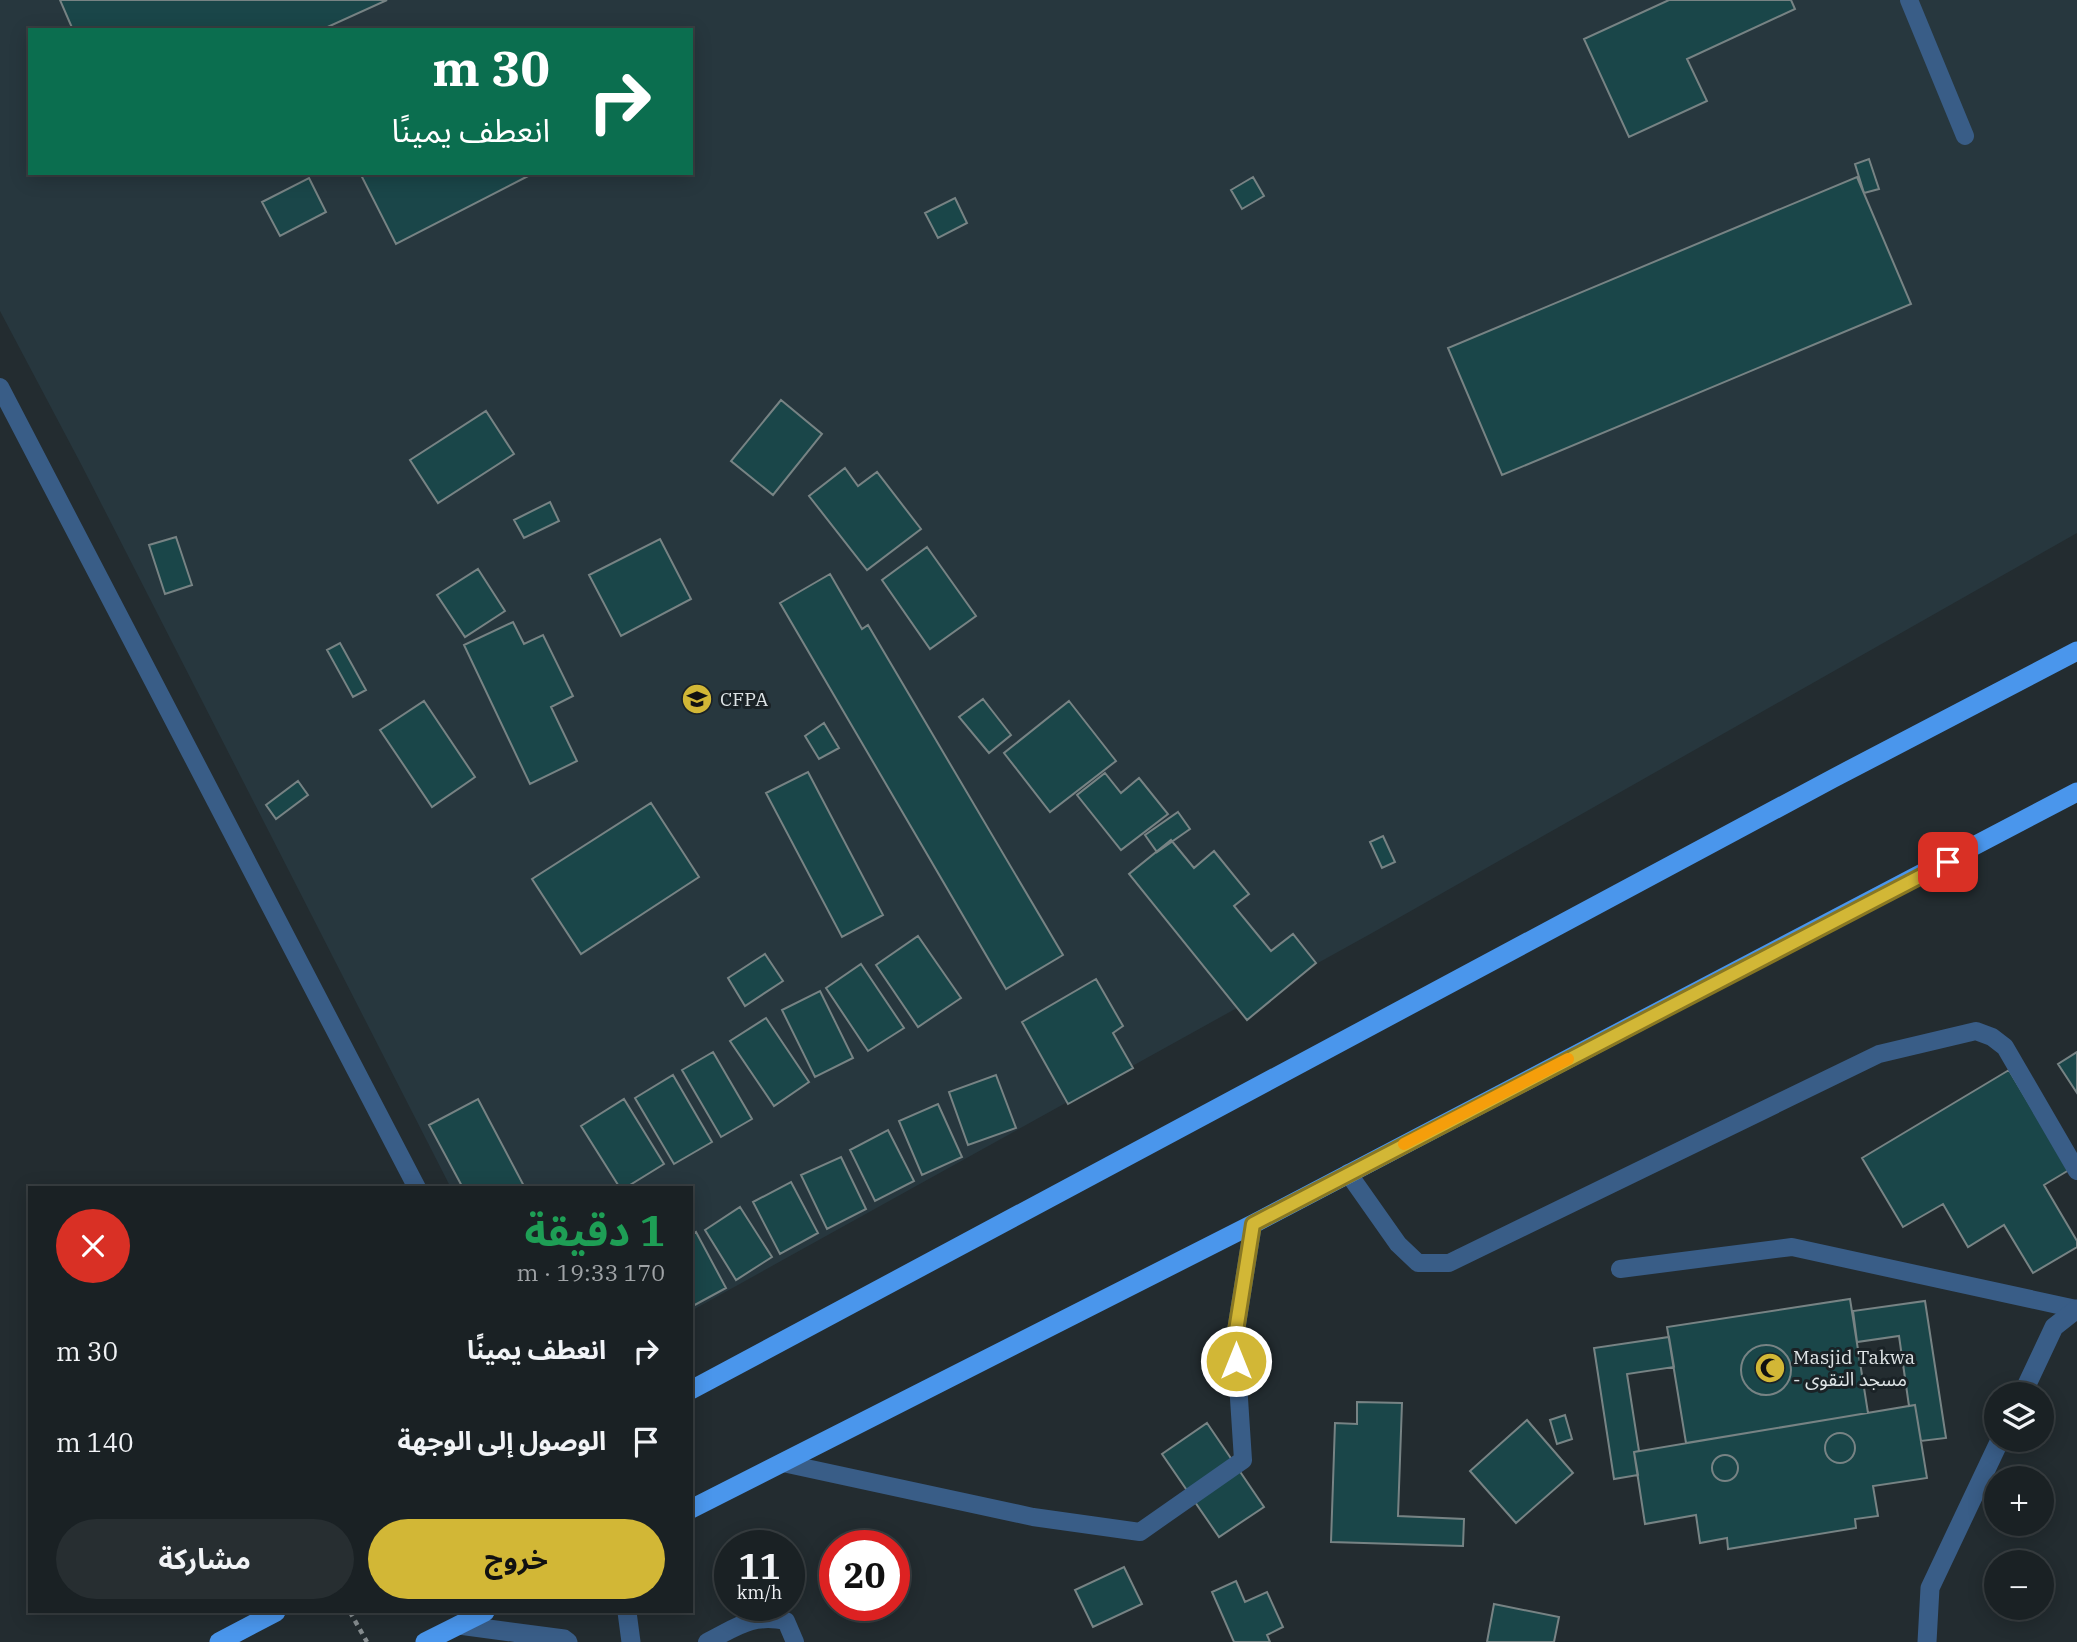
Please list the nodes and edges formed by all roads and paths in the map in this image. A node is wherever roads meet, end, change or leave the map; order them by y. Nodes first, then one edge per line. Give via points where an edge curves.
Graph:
1 (1909, 0) edge
2 (1965, 136) dead end
3 (0, 387) edge
4 (2077, 651) edge
5 (2077, 792) edge
6 (2077, 1171) edge
7 (1348, 1173) junction
8 (416, 1186) edge
9 (1253, 1224) junction
10 (1620, 1269) dead end
11 (2076, 1309) edge
12 (2028, 1382) edge
13 (693, 1389) edge
14 (1994, 1452) edge
15 (783, 1463) junction
16 (693, 1508) edge
17 (274, 1613) edge
18 (351, 1613) edge
19 (483, 1613) edge
20 (627, 1613) edge
21 (459, 1625) junction
22 (219, 1642) edge
23 (367, 1642) edge
24 (425, 1642) edge
25 (568, 1642) edge
26 (631, 1642) edge
27 (707, 1642) edge
28 (795, 1642) edge
29 (1927, 1642) edge

1 - 2 lane
3 - 8 lane
4 - 13 highway
5 - 7 highway
6 - 7 lane via 2005,1047 1976,1031 1879,1054 1449,1263 1418,1263 1398,1244
7 - 9 highway
9 - 15 highway
9 - 15 lane via 1235,1337 1243,1460 1140,1532 1033,1517
10 - 11 lane via 1792,1247
11 - 12 street via 2054,1327
14 - 29 street via 1930,1588
15 - 16 highway
17 - 22 highway
18 - 23 path
19 - 21 highway
20 - 26 street
21 - 24 highway
21 - 25 street
27 - 28 lane via 752,1619 769,1618 786,1621

